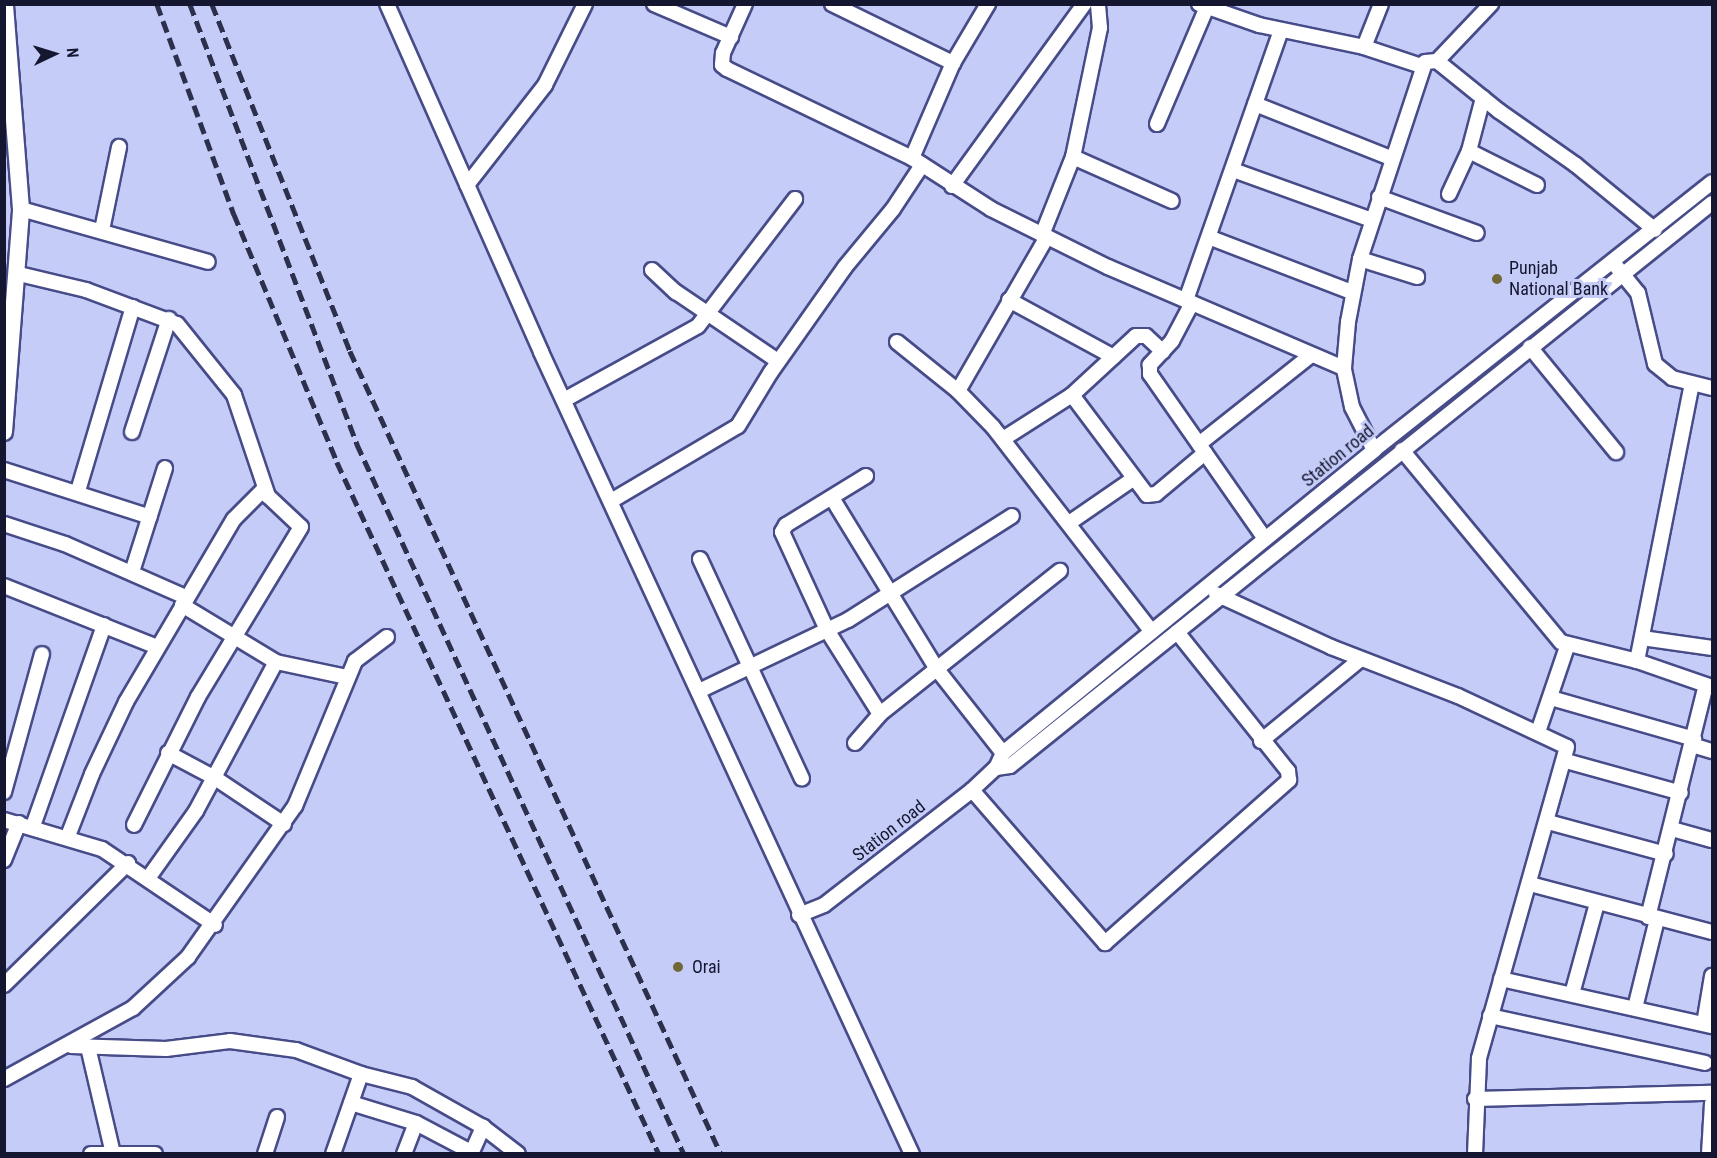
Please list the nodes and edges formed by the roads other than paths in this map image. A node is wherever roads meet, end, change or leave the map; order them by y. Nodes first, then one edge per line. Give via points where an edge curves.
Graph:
1 (5, 4) edge
2 (387, 4) edge
3 (585, 4) edge
4 (654, 4) edge
5 (745, 4) edge
6 (832, 4) edge
7 (988, 4) edge
8 (1084, 4) edge
9 (1098, 4) edge
10 (1381, 4) edge
11 (1491, 4) edge
12 (1203, 6) edge
13 (1281, 30) junction
14 (5, 32) edge
15 (730, 37) junction
16 (1364, 47) junction
17 (1437, 61) junction
18 (953, 63) junction
19 (1421, 66) junction
20 (1483, 98) junction
21 (1255, 104) junction
22 (1156, 124) dead end
23 (119, 147) dead end
24 (1469, 151) junction
25 (1073, 158) junction
26 (1391, 158) junction
27 (917, 161) junction
28 (1233, 170) junction
29 (1713, 182) edge
30 (466, 185) junction
31 (1537, 185) dead end
32 (952, 186) junction
33 (1449, 194) dead end
34 (1379, 197) junction
35 (795, 199) dead end
36 (1172, 201) dead end
37 (1713, 202) edge
38 (21, 209) junction
39 (1372, 220) junction
40 (102, 230) junction
41 (1655, 230) junction
42 (1477, 233) dead end
43 (1045, 236) junction
44 (1211, 238) junction
45 (1360, 259) junction
46 (208, 262) dead end
47 (1617, 267) junction
48 (652, 270) dead end
49 (19, 274) junction
50 (1417, 277) dead end
51 (1352, 292) junction
52 (1009, 300) junction
53 (1189, 301) junction
54 (133, 307) junction
55 (711, 314) junction
56 (169, 319) junction
57 (897, 342) dead end
58 (1530, 347) junction
59 (1163, 352) junction
60 (1310, 356) junction
61 (1114, 357) junction
62 (778, 362) junction
63 (1344, 368) junction
64 (1692, 384) junction
65 (1713, 388) edge
66 (958, 391) junction
67 (1072, 395) junction
68 (564, 400) junction
69 (4, 432) edge
70 (132, 432) dead end
71 (1003, 439) junction
72 (1202, 449) junction
73 (1374, 450) junction
74 (1402, 450) junction
75 (1616, 452) dead end
76 (165, 468) dead end
77 (4, 470) edge
78 (866, 476) dead end
79 (1133, 479) junction
80 (264, 489) junction
81 (78, 491) junction
82 (832, 498) junction
83 (611, 501) junction
84 (1012, 516) dead end
85 (150, 517) junction
86 (1069, 523) junction
87 (4, 524) edge
88 (1265, 539) junction
89 (700, 559) dead end
90 (1060, 571) dead end
91 (132, 572) junction
92 (4, 586) edge
93 (1206, 589) junction
94 (892, 593) junction
95 (1222, 597) junction
96 (184, 601) junction
97 (104, 625) junction
98 (827, 630) junction
99 (1152, 632) junction
100 (1177, 632) junction
101 (232, 637) junction
102 (387, 637) dead end
103 (1642, 638) junction
104 (157, 647) junction
105 (1567, 647) junction
106 (1713, 648) edge
107 (42, 654) dead end
108 (1361, 659) junction
109 (1637, 661) junction
110 (276, 662) junction
111 (751, 666) junction
112 (936, 668) junction
113 (347, 677) junction
114 (1709, 686) edge
115 (699, 691) junction
116 (1551, 698) junction
117 (880, 714) junction
118 (1538, 732) junction
119 (1261, 741) junction
120 (1693, 742) junction
121 (855, 743) dead end
122 (1713, 751) edge
123 (168, 753) junction
124 (1003, 753) junction
125 (1566, 761) junction
126 (996, 768) junction
127 (215, 778) junction
128 (802, 779) dead end
129 (972, 790) junction
130 (4, 792) edge
131 (1681, 793) junction
132 (4, 820) edge
133 (1548, 822) junction
134 (19, 823) junction
135 (284, 824) junction
136 (134, 825) dead end
137 (33, 826) junction
138 (1672, 829) junction
139 (68, 836) junction
140 (1713, 840) edge
141 (1666, 854) junction
142 (4, 860) edge
143 (128, 863) junction
144 (149, 877) junction
145 (1530, 884) junction
146 (1597, 903) junction
147 (799, 915) junction
148 (1652, 918) junction
149 (214, 925) junction
150 (1713, 932) edge
151 (1713, 976) edge
152 (1502, 979) junction
153 (4, 985) edge
154 (1572, 994) junction
155 (1635, 1008) junction
156 (1490, 1017) junction
157 (1708, 1025) edge
158 (69, 1046) junction
159 (88, 1047) junction
160 (1705, 1063) dead end
161 (361, 1074) junction
162 (4, 1079) edge
163 (1713, 1092) edge
164 (1475, 1099) junction
165 (351, 1103) junction
166 (1713, 1103) edge
167 (277, 1117) dead end
168 (416, 1123) junction
169 (483, 1127) junction
170 (269, 1152) edge
171 (113, 1153) edge
172 (471, 1153) edge
173 (91, 1154) edge
174 (155, 1154) edge
175 (333, 1154) edge
176 (404, 1154) edge
177 (518, 1154) edge
178 (912, 1154) edge
179 (1475, 1154) edge
180 (1709, 1154) edge

1 - 14 street
2 - 30 street
3 - 30 street via 545,85
4 - 15 street
5 - 15 street
6 - 18 street
7 - 18 street
8 - 32 street
9 - 25 street via 1100,27
10 - 16 street
11 - 17 street
12 - 13 street
12 - 22 street
13 - 16 street
13 - 21 street
14 - 38 street
15 - 27 street via 722,60 727,69
16 - 19 street
17 - 19 street via 1430,59
17 - 20 street
18 - 27 street
19 - 26 street
20 - 24 street
20 - 41 street via 1576,165
21 - 26 street
21 - 28 street
23 - 40 street
24 - 31 street
24 - 33 street
25 - 36 street
25 - 43 street
26 - 34 street
27 - 32 street
27 - 62 street via 893,209 845,267
28 - 39 street
28 - 44 street
29 - 41 street, Station road
30 - 68 street
32 - 43 street
34 - 39 street
34 - 42 street
35 - 55 street
37 - 47 street, Station road
38 - 40 street
38 - 49 street
39 - 45 street
40 - 46 street
41 - 47 street, Station road
43 - 52 street
43 - 53 street
44 - 51 street
44 - 53 street
45 - 50 street
45 - 51 street
47 - 58 street, Station road
47 - 64 street via 1640,299 1655,364 1672,378
47 - 73 street, Station road
48 - 55 street
49 - 54 street
49 - 69 street
51 - 63 street
52 - 61 street
52 - 66 street
53 - 59 street
53 - 60 street
54 - 56 street
54 - 81 street
55 - 62 street
55 - 68 street via 684,336
56 - 70 street
56 - 80 street via 187,333 234,395
57 - 66 street
58 - 74 street, Station road
58 - 75 street
59 - 61 street via 1141,335
59 - 72 street via 1150,365 1150,374
60 - 63 street
60 - 72 street
61 - 67 street
62 - 83 street via 731,433
63 - 73 street via 1352,407
64 - 65 street
64 - 103 street
66 - 71 street
67 - 71 street
67 - 79 street
68 - 83 street
71 - 86 street
72 - 79 street via 1152,497
72 - 88 street
73 - 88 street, Station road
74 - 95 street, Station road
74 - 105 street
76 - 85 street
77 - 81 street
78 - 82 street
79 - 86 street
80 - 96 street via 234,519
80 - 101 street via 274,505 299,524 301,530
81 - 85 street
82 - 94 street
82 - 98 street via 786,525 782,532
83 - 115 street
84 - 94 street
85 - 91 street
86 - 99 street
87 - 91 street
88 - 93 street, Station road
89 - 111 street
90 - 112 street
91 - 96 street
92 - 97 street
93 - 95 street
93 - 99 street, Station road
94 - 98 street
94 - 112 street
95 - 100 street, Station road
95 - 108 street
96 - 101 street
96 - 104 street
97 - 104 street
97 - 137 street
98 - 111 street
98 - 117 street
99 - 124 street, Station road
100 - 119 street
100 - 126 street, Station road via 1010,766
101 - 110 street
101 - 123 street
102 - 113 street via 355,661
103 - 106 street
103 - 109 street
104 - 139 street via 107,738
105 - 109 street
105 - 116 street
107 - 130 street
108 - 118 street
108 - 119 street
109 - 114 street
110 - 113 street
110 - 127 street
111 - 115 street
111 - 128 street
112 - 117 street
112 - 124 street
113 - 135 street via 321,752
114 - 120 street
115 - 147 street
116 - 118 street
116 - 120 street
117 - 121 street
118 - 125 street via 1567,747
119 - 129 street via 1288,771 1289,780 1105,943
120 - 122 street
120 - 131 street
123 - 127 street
123 - 136 street
124 - 126 street, Station road
125 - 131 street
125 - 133 street
126 - 129 street, Station road
127 - 135 street
127 - 144 street
129 - 147 street, Station road via 824,905
131 - 138 street
132 - 134 street
133 - 141 street
133 - 145 street
134 - 137 street
134 - 142 street
135 - 149 street
137 - 139 street
138 - 140 street
138 - 141 street
139 - 143 street
141 - 148 street
143 - 144 street
143 - 153 street
144 - 149 street
145 - 146 street
145 - 152 street
146 - 148 street
146 - 154 street
147 - 178 street
148 - 150 street
148 - 155 street
149 - 158 street via 161,987 134,1008
151 - 157 street
152 - 154 street
152 - 156 street
154 - 155 street
155 - 157 street
156 - 160 street
156 - 164 street via 1479,1059
158 - 159 street
158 - 162 street
159 - 161 street via 166,1048 205,1042 256,1042 296,1050
159 - 171 street
161 - 165 street
161 - 169 street via 412,1086
163 - 164 street
164 - 179 street
165 - 168 street
165 - 175 street
166 - 180 street
167 - 170 street
168 - 172 street
168 - 176 street
169 - 172 street
169 - 177 street
171 - 173 street
171 - 174 street

